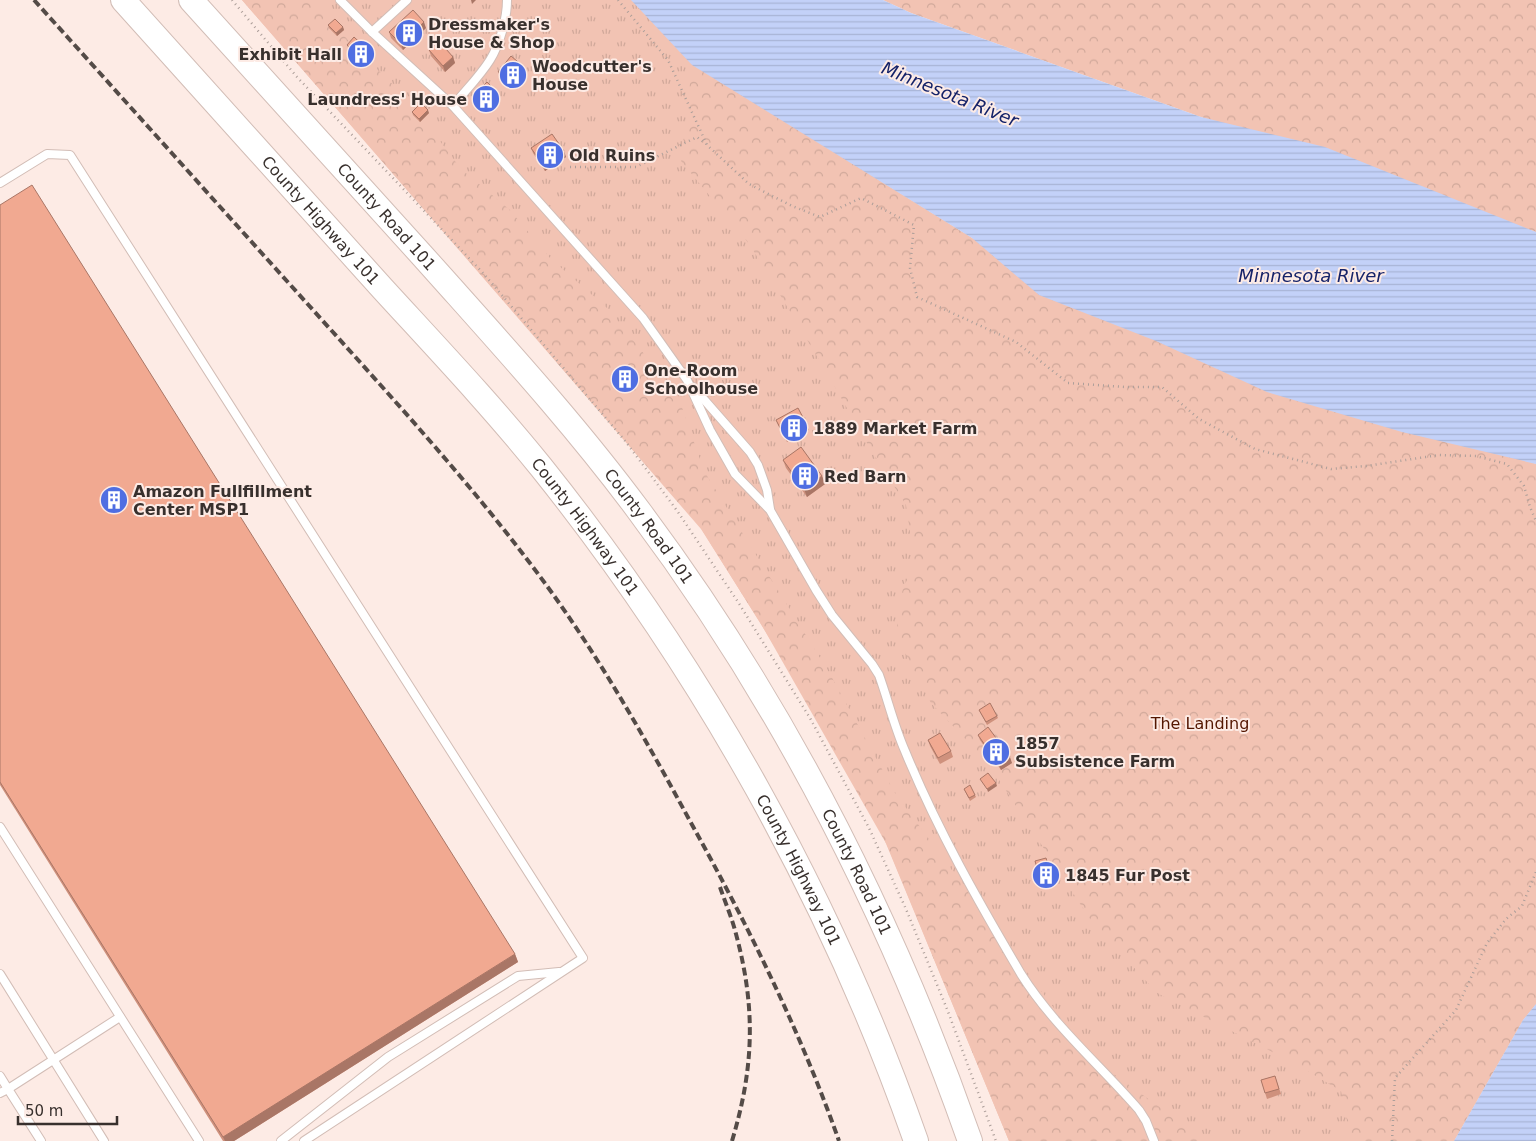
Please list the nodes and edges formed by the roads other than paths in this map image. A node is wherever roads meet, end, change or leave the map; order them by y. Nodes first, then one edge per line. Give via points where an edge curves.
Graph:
1 (123, 0) edge
2 (191, 0) edge
3 (340, 0) edge
4 (407, 0) edge
5 (507, 0) edge
6 (372, 32) junction
7 (452, 106) junction
8 (0, 183) edge
9 (687, 380) junction
10 (770, 510) junction
11 (0, 827) edge
12 (562, 972) junction
13 (0, 974) edge
14 (120, 1017) junction
15 (54, 1059) junction
16 (0, 1076) edge
17 (8, 1088) junction
18 (0, 1093) edge
19 (41, 1141) edge
20 (104, 1141) edge
21 (199, 1141) edge
22 (281, 1141) edge
23 (304, 1141) edge
24 (916, 1141) edge
25 (970, 1141) edge
26 (1154, 1141) edge

1 - 24 main road, County Highway 101 via 510,429 574,509 645,608 702,694 802,874 870,1019
2 - 25 main road, County Road 101 via 544,391 639,511 682,572 759,690 862,878 923,1015
3 - 6 lane
4 - 6 lane
5 - 7 lane via 496,49
6 - 7 lane
7 - 9 lane via 643,318
8 - 12 lane via 47,154 70,155 583,958
9 - 10 lane via 710,430 736,474
9 - 10 lane via 750,452 767,490
10 - 26 lane via 816,590 879,675 904,750 925,796 963,874 1021,974 1059,1023 1139,1110
11 - 14 lane
12 - 22 lane via 518,976 388,1058
12 - 23 lane
13 - 15 lane
14 - 15 lane
14 - 21 lane
15 - 17 lane
15 - 20 lane
16 - 17 lane
17 - 18 lane
17 - 19 lane

